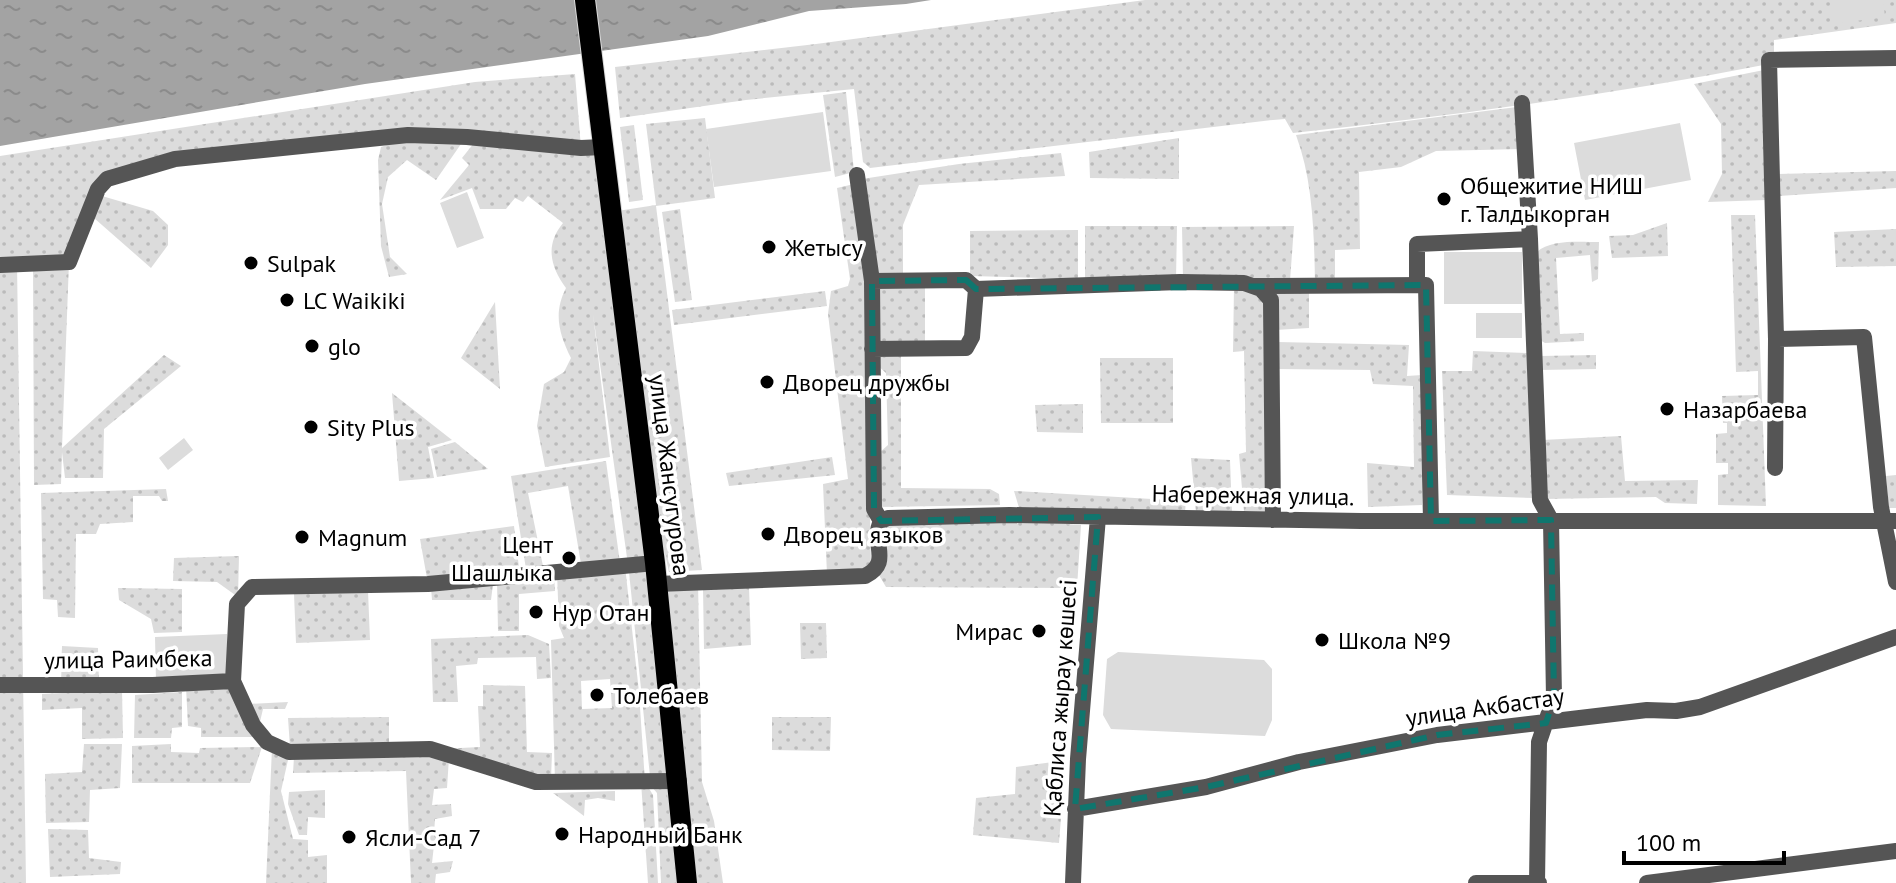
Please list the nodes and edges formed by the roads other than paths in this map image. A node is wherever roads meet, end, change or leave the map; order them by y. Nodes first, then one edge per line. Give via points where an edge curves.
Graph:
1 (585, 0) edge
2 (1896, 58) edge
3 (1522, 103) dead end
4 (603, 147) junction
5 (857, 175) dead end
6 (1530, 239) junction
7 (0, 265) edge
8 (872, 281) junction
9 (1417, 285) junction
10 (1253, 286) junction
11 (976, 289) junction
12 (1776, 339) junction
13 (872, 349) junction
14 (1775, 468) dead end
15 (1098, 517) junction
16 (1273, 520) junction
17 (1551, 520) junction
18 (881, 521) junction
19 (1431, 521) junction
20 (1890, 521) edge
21 (656, 574) junction
22 (1896, 582) edge
23 (1896, 637) edge
24 (233, 681) junction
25 (0, 685) edge
26 (1546, 723) junction
27 (679, 781) junction
28 (1075, 809) junction
29 (1896, 851) edge
30 (687, 883) edge
31 (1073, 883) edge
32 (1477, 883) edge
33 (1538, 883) edge
34 (1647, 883) edge

1 - 4 main road, улица Жансугурова
2 - 12 street via 1769,60
3 - 6 street
4 - 7 street via 408,135 175,159 107,179 98,189 69,262
4 - 21 main road, улица Жансугурова
5 - 8 street
6 - 9 street via 1417,244
6 - 17 street via 1540,500
8 - 11 street via 966,280
8 - 13 street
9 - 10 street
9 - 19 street via 1426,285
10 - 11 street via 1180,282
10 - 16 street via 1271,300
11 - 13 street via 972,337 966,348
12 - 14 street
12 - 20 street via 1864,337
13 - 18 street via 874,509
15 - 16 street, Набережная улица.
15 - 18 street, Набережная улица.
15 - 28 street, Қаблиса жырау көшесі
16 - 19 street, Набережная улица.
17 - 19 street, Набережная улица.
17 - 20 street, Набережная улица.
17 - 26 street via 1554,698
18 - 21 street via 880,560 865,576
20 - 22 street
21 - 24 street, улица Раимбека via 252,587 237,604
21 - 27 main road, улица Жансугурова
23 - 26 street, улица Акбастау via 1700,707
24 - 25 street, улица Раимбека
24 - 27 street via 253,725 267,742 289,752 430,749 536,782
26 - 28 street, улица Акбастау via 1437,735 1206,787
26 - 33 street via 1539,742
27 - 30 main road, улица Жансугурова
28 - 31 street, Қаблиса жырау көшесі
29 - 34 street
32 - 33 street

